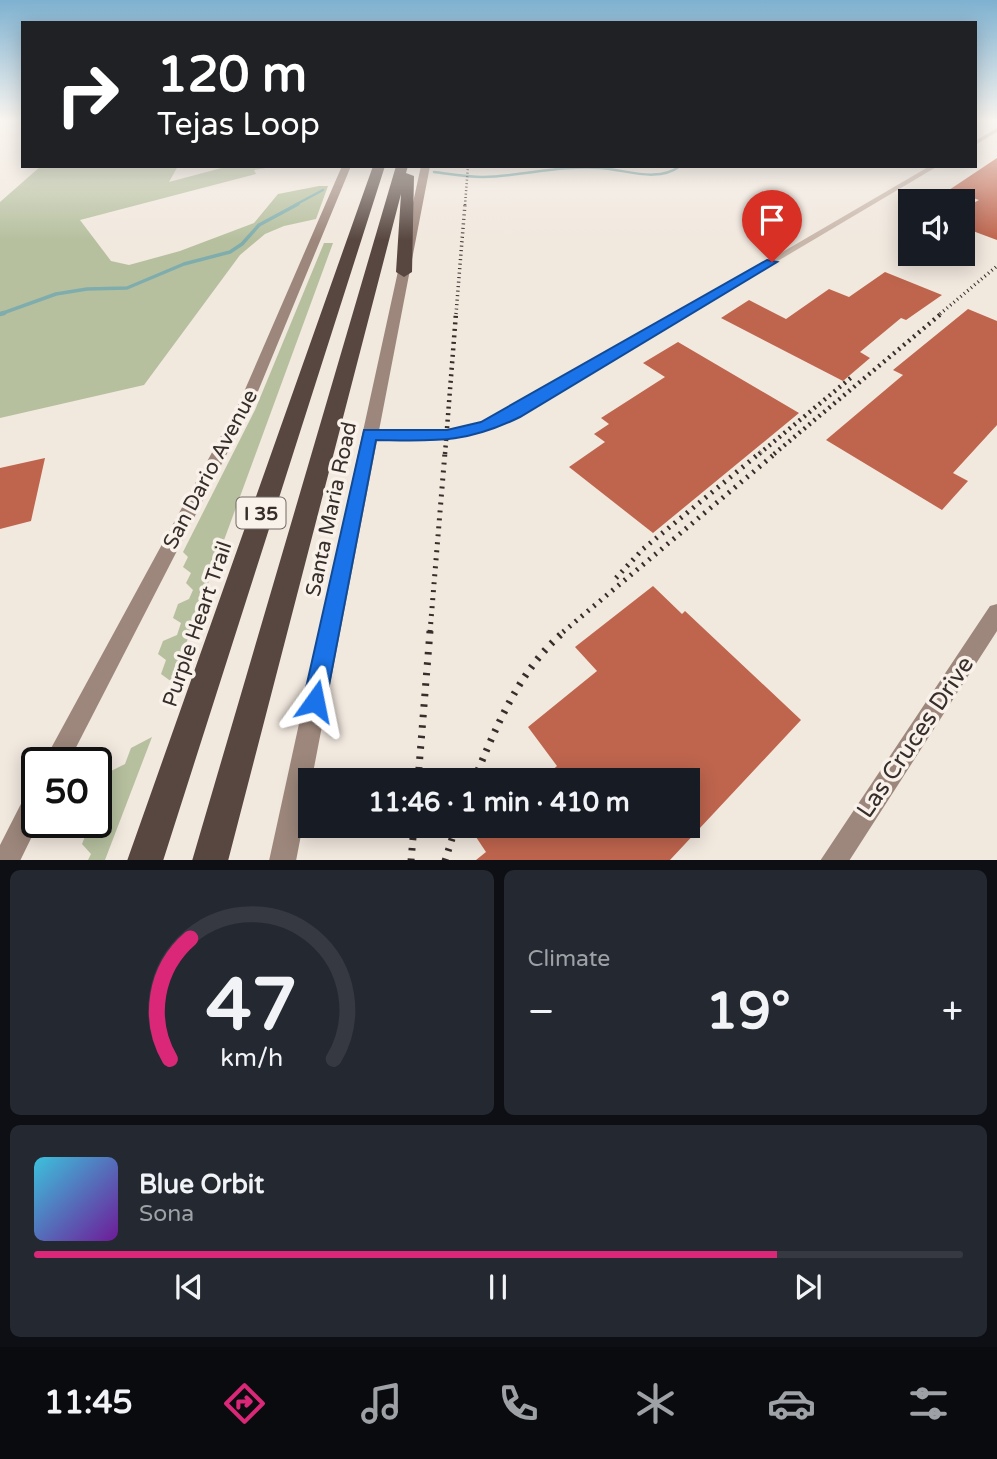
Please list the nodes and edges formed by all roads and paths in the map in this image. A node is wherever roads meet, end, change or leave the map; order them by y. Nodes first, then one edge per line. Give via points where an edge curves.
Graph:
1 (346, 168) edge
2 (363, 168) edge
3 (378, 168) edge
4 (401, 168) edge
5 (408, 168) edge
6 (426, 168) edge
7 (932, 168) edge
8 (346, 261) junction
9 (404, 272) junction
10 (370, 435) junction
11 (997, 613) edge
12 (63, 747) edge
13 (21, 830) edge
14 (6, 860) edge
15 (145, 860) edge
16 (210, 860) edge
17 (282, 860) edge
18 (833, 860) edge

1 - 12 main road, San Dario Avenue via 247,401
2 - 8 highway via 346,228
3 - 8 highway, Purple Heart Trail / I 35
4 - 16 highway, I 35
5 - 9 highway
6 - 9 main road, Santa Maria Road
7 - 10 street via 485,427 447,435
8 - 15 highway, Purple Heart Trail / I 35
9 - 10 main road, Santa Maria Road
10 - 17 main road, Santa Maria Road
11 - 18 main road, Las Cruces Drive
13 - 14 main road

